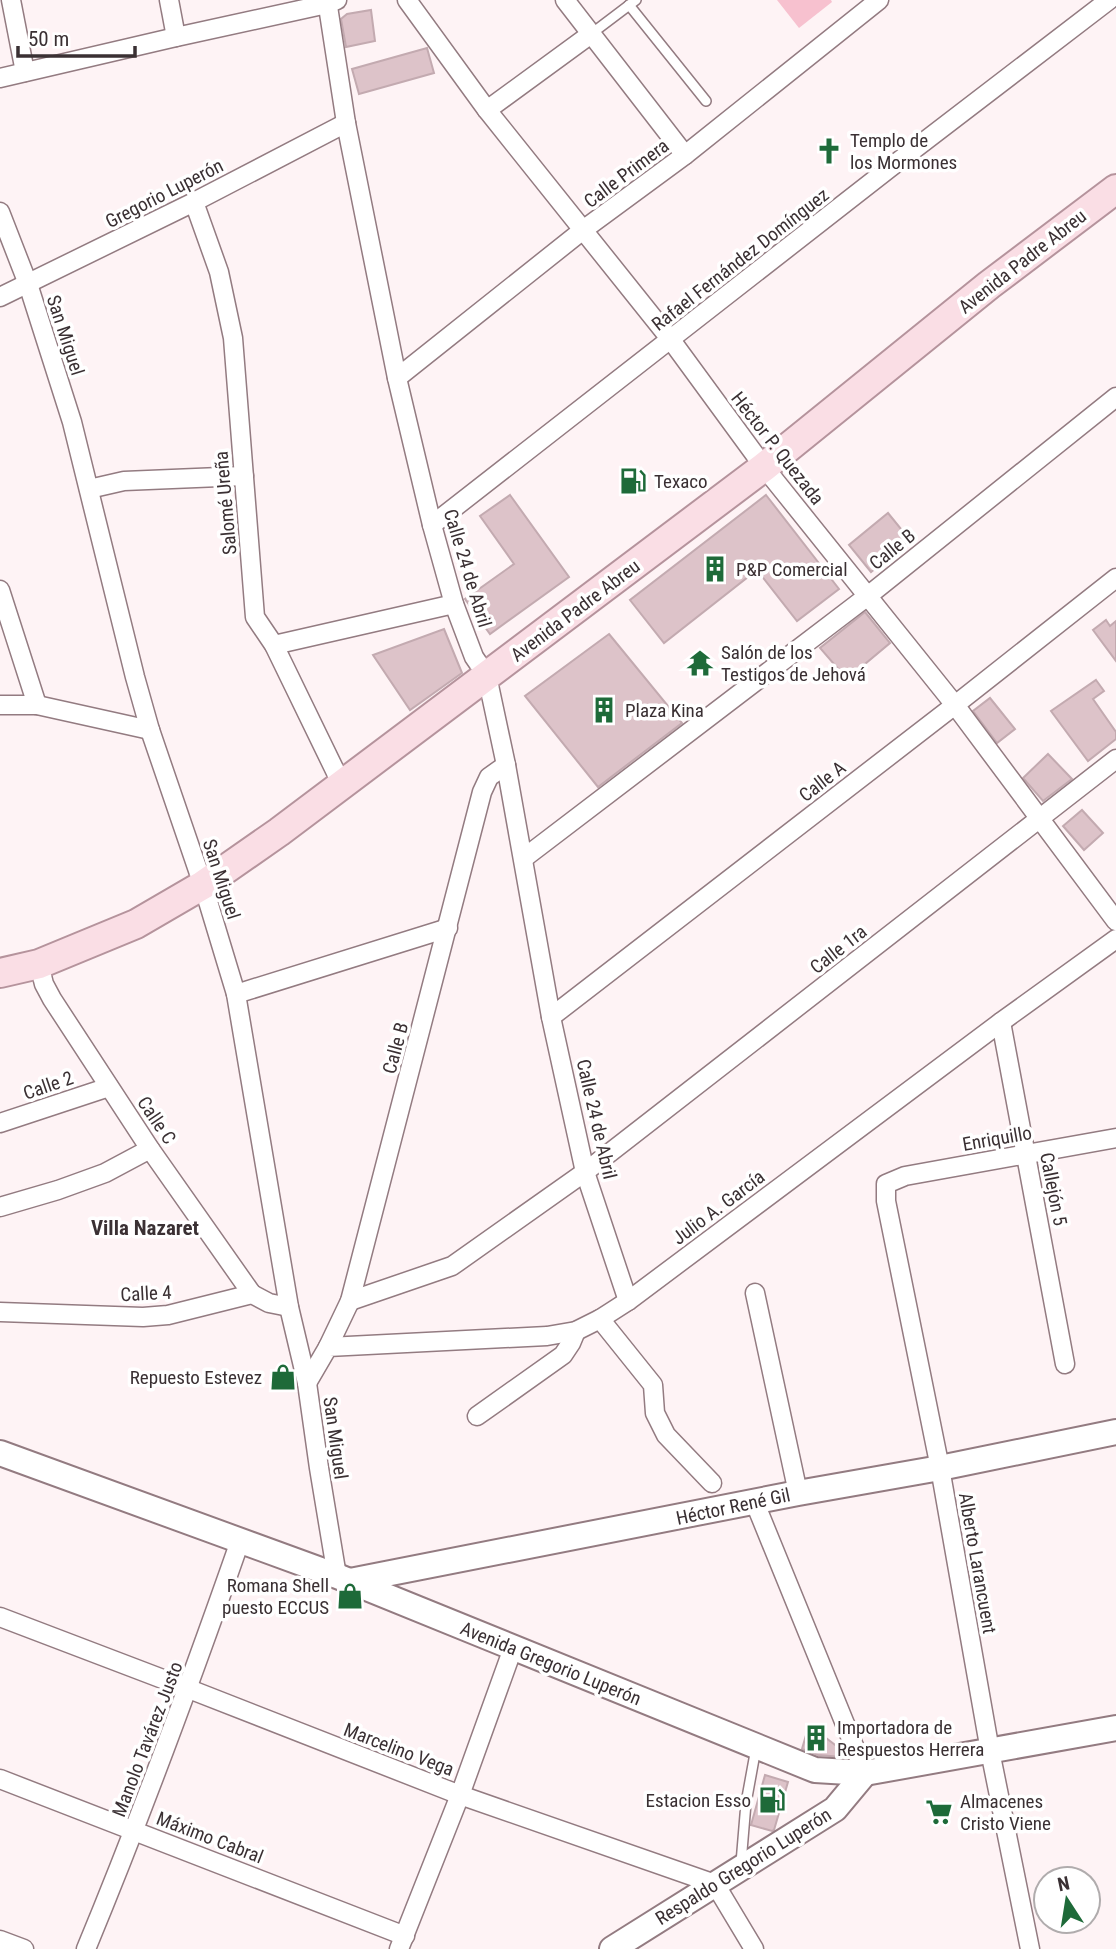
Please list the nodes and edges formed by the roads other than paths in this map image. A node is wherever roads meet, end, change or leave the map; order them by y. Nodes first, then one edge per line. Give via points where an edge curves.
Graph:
1 (11, 0) edge
2 (169, 0) edge
3 (407, 0) edge
4 (565, 0) edge
5 (879, 0) edge
6 (1109, 0) edge
7 (330, 1) edge
8 (632, 3) edge
9 (591, 34) junction
10 (176, 37) junction
11 (25, 72) junction
12 (0, 78) edge
13 (706, 101) dead end
14 (487, 110) junction
15 (346, 123) junction
16 (685, 155) junction
17 (1116, 189) edge
18 (194, 202) junction
19 (0, 212) edge
20 (583, 230) junction
21 (27, 284) junction
22 (0, 297) edge
23 (671, 340) junction
24 (397, 379) junction
25 (1116, 397) edge
26 (764, 467) junction
27 (244, 476) junction
28 (89, 489) junction
29 (432, 525) junction
30 (1116, 578) edge
31 (0, 590) edge
32 (869, 595) junction
33 (454, 604) junction
34 (274, 645) junction
35 (487, 676) junction
36 (0, 705) edge
37 (37, 705) junction
38 (955, 705) junction
39 (150, 730) junction
40 (1116, 759) edge
41 (506, 765) junction
42 (342, 785) junction
43 (1041, 818) junction
44 (524, 858) junction
45 (203, 885) junction
46 (1116, 921) edge
47 (448, 928) junction
48 (1116, 939) edge
49 (39, 964) junction
50 (0, 973) edge
51 (236, 994) junction
52 (551, 1017) junction
53 (1001, 1022) junction
54 (109, 1087) junction
55 (0, 1123) edge
56 (1116, 1138) edge
57 (150, 1149) junction
58 (1026, 1154) junction
59 (585, 1172) junction
60 (886, 1184) joint
61 (0, 1207) edge
62 (755, 1293) dead end
63 (252, 1294) junction
64 (350, 1301) junction
65 (628, 1301) junction
66 (289, 1307) junction
67 (0, 1312) edge
68 (600, 1319) junction
69 (576, 1331) junction
70 (328, 1347) junction
71 (1065, 1364) dead end
72 (307, 1383) junction
73 (478, 1416) dead end
74 (1116, 1432) edge
75 (0, 1453) edge
76 (940, 1468) junction
77 (712, 1483) dead end
78 (798, 1493) junction
79 (755, 1503) junction
80 (240, 1541) junction
81 (344, 1579) junction
82 (0, 1617) edge
83 (513, 1648) junction
84 (189, 1689) junction
85 (1116, 1728) edge
86 (756, 1747) junction
87 (990, 1751) junction
88 (865, 1773) junction
89 (0, 1779) edge
90 (460, 1795) junction
91 (135, 1831) junction
92 (741, 1869) junction
93 (715, 1884) junction
94 (0, 1940) edge
95 (402, 1942) edge
96 (24, 1949) edge
97 (86, 1949) edge
98 (612, 1949) edge
99 (754, 1949) edge
100 (1030, 1949) edge

1 - 11 street
2 - 10 street
3 - 14 street, Héctor P. Quezada
4 - 9 street
5 - 16 street, Calle Primera
6 - 23 street, Rafael Fernández Domínguez
7 - 10 street
7 - 15 street, Calle 24 de Abril
8 - 9 lane
8 - 13 lane
9 - 14 street
9 - 16 street
10 - 11 street
11 - 12 street
14 - 20 street, Héctor P. Quezada
15 - 18 street, Gregorio Luperón
15 - 24 street, Calle 24 de Abril
16 - 20 street, Calle Primera
17 - 26 main road, Avenida Padre Abreu
18 - 21 street, Gregorio Luperón
18 - 27 street, Salomé Ureña via 219,272 233,338
19 - 21 street, San Miguel
20 - 23 street, Héctor P. Quezada
20 - 24 street, Calle Primera
21 - 22 street, Gregorio Luperón
21 - 28 street, San Miguel
23 - 26 street, Héctor P. Quezada
23 - 29 street, Rafael Fernández Domínguez
24 - 29 street, Calle 24 de Abril
25 - 32 street, Calle B
26 - 32 street, Héctor P. Quezada
26 - 35 main road, Avenida Padre Abreu
27 - 28 street via 124,481
27 - 34 street, Salomé Ureña via 255,617
28 - 39 street, San Miguel
29 - 33 street, Calle 24 de Abril
30 - 38 street, Calle A
31 - 37 street
32 - 38 street, Héctor P. Quezada
32 - 44 street, Calle B
33 - 34 street
33 - 35 street, Calle 24 de Abril via 474,657
34 - 42 street, Salomé Ureña
35 - 41 street, Calle 24 de Abril
35 - 42 main road, Avenida Padre Abreu
36 - 37 street
37 - 39 street
38 - 43 street, Héctor P. Quezada
38 - 52 street, Calle A
39 - 45 street, San Miguel
40 - 43 street, Calle 1ra
41 - 44 street, Calle 24 de Abril
41 - 47 street, Calle B via 489,777 482,792
42 - 45 main road, Avenida Padre Abreu
43 - 46 street, Héctor P. Quezada
43 - 59 street, Calle 1ra
44 - 52 street, Calle 24 de Abril
45 - 49 main road, Avenida Padre Abreu via 136,924
45 - 51 street, San Miguel
47 - 51 street
47 - 64 street, Calle B
48 - 53 street, Julio A. García
49 - 50 main road, Avenida Padre Abreu
49 - 54 street, Calle C via 44,984
51 - 66 street, San Miguel
52 - 59 street, Calle 24 de Abril
53 - 58 street, Callejón 5
53 - 65 street, Julio A. García
54 - 55 street, Calle 2
54 - 57 street, Calle C
56 - 58 street, Enriquillo
57 - 61 street via 105,1173
57 - 63 street, Calle C
58 - 60 street, Enriquillo via 905,1176
58 - 71 street, Callejón 5
59 - 64 street, Calle 1ra via 452,1266
59 - 65 street, Calle 24 de Abril
60 - 76 street, Alberto Larancuent
62 - 78 street
63 - 66 street
63 - 67 street, Calle 4 via 143,1317
64 - 70 street, Calle B
65 - 68 street, Julio A. García
66 - 72 street, San Miguel
68 - 69 street, Julio A. García
68 - 77 street via 653,1385 655,1413 666,1435
69 - 70 street, Julio A. García
69 - 73 street via 563,1355
70 - 72 street
72 - 81 street, San Miguel via 319,1468
74 - 76 main road, Héctor René Gil
75 - 80 main road, Avenida Gregorio Luperón
76 - 78 main road, Héctor René Gil
76 - 87 street, Alberto Larancuent
78 - 79 main road, Héctor René Gil
79 - 81 main road, Héctor René Gil
79 - 88 street
80 - 81 main road, Avenida Gregorio Luperón
80 - 84 street, Manolo Tavárez Justo
81 - 83 main road, Avenida Gregorio Luperón
82 - 84 street, Marcelino Vega
83 - 86 main road, Avenida Gregorio Luperón
83 - 90 street
84 - 90 street, Marcelino Vega
84 - 91 street, Manolo Tavárez Justo
85 - 87 main road, Avenida Gregorio Luperón
86 - 88 main road, Avenida Gregorio Luperón via 815,1770
86 - 92 lane
87 - 88 main road, Avenida Gregorio Luperón
87 - 100 street, Alberto Larancuent
88 - 92 main road, Respaldo Gregorio Luperón via 835,1809
89 - 91 street, Máximo Cabral
90 - 93 street, Marcelino Vega
90 - 95 street
91 - 95 street, Máximo Cabral
91 - 97 street, Manolo Tavárez Justo
92 - 93 main road, Respaldo Gregorio Luperón
93 - 98 main road, Respaldo Gregorio Luperón
93 - 99 street
94 - 96 street

